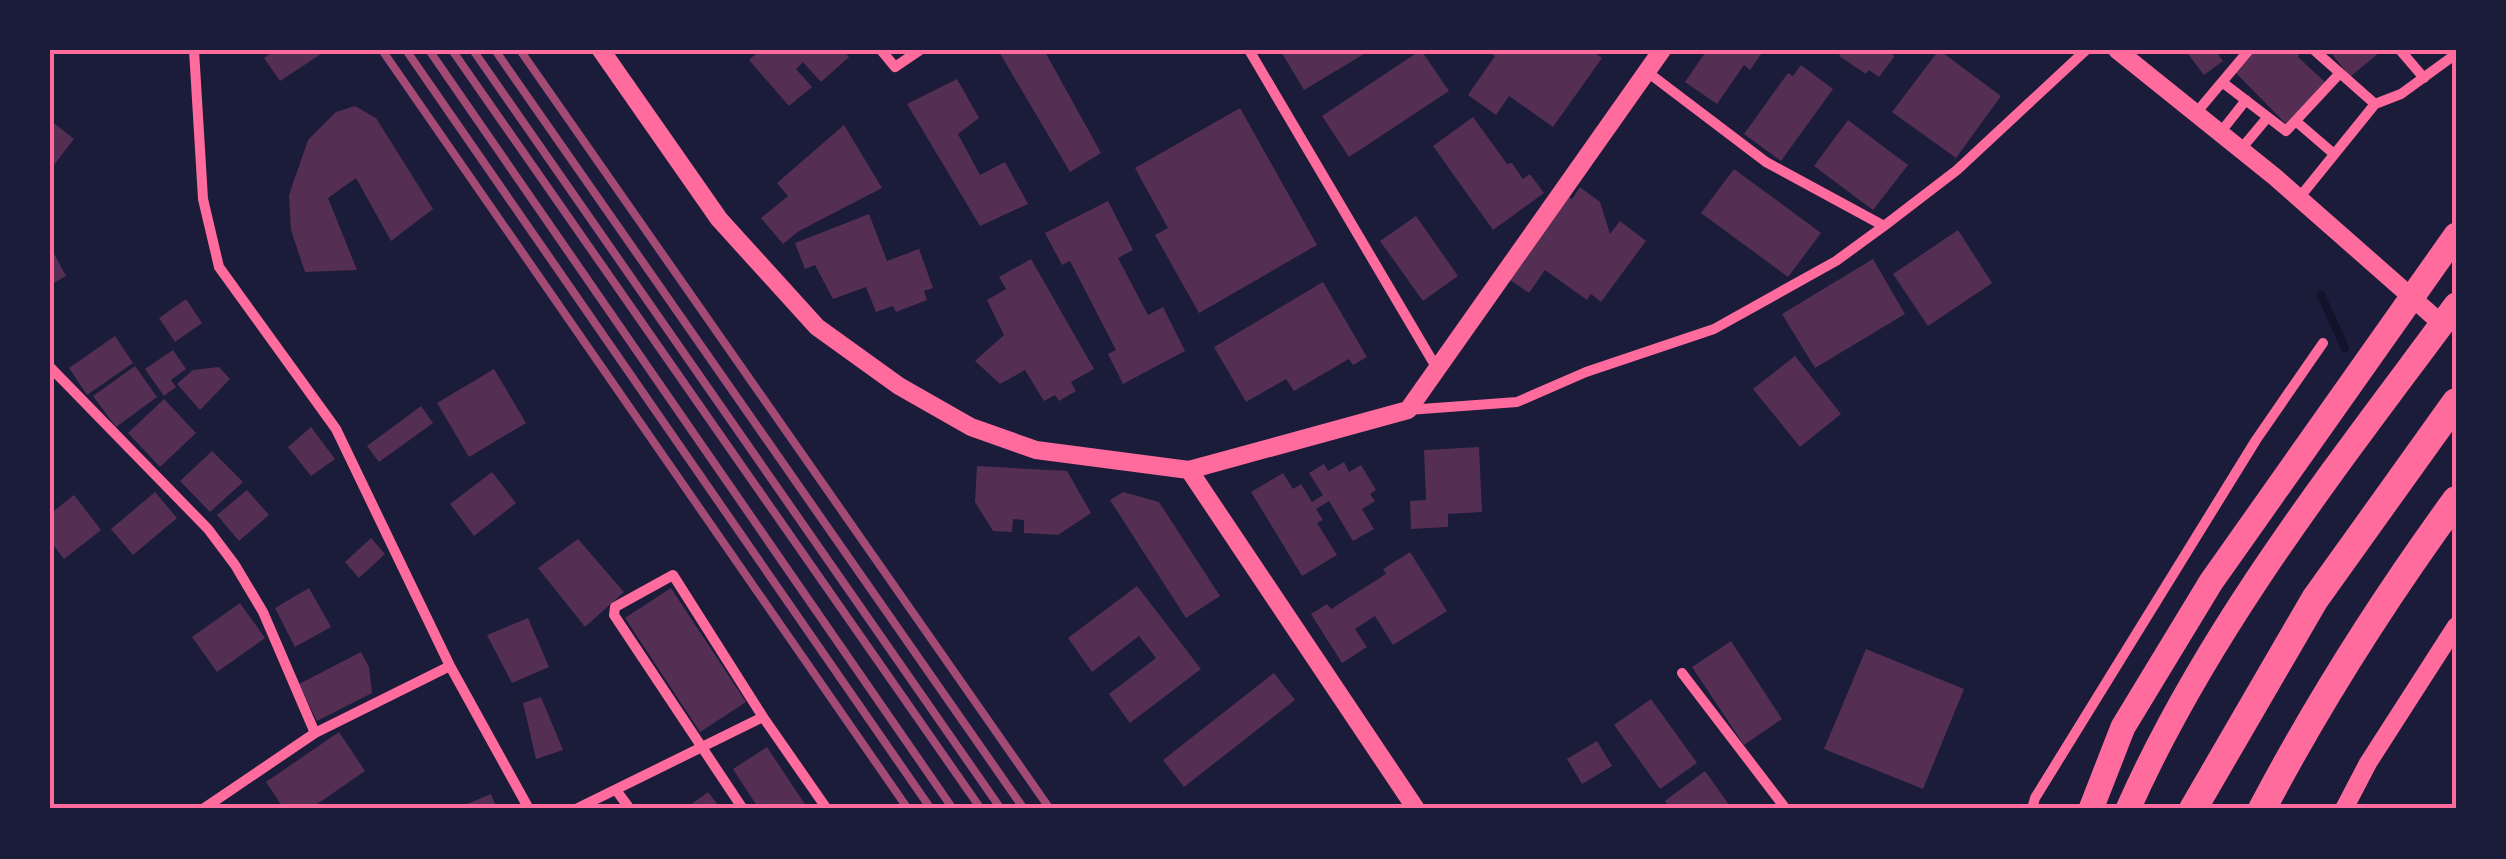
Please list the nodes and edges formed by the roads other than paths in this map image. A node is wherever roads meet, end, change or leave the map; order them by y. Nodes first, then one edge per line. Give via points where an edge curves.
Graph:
1 (194, 50) edge
2 (601, 50) edge
3 (882, 50) edge
4 (920, 50) edge
5 (1249, 50) edge
6 (1662, 50) edge
7 (2086, 50) edge
8 (2117, 50) edge
9 (2249, 50) edge
10 (2314, 50) edge
11 (2400, 50) edge
12 (2456, 54) edge
13 (1646, 71) junction
14 (2340, 73) junction
15 (2424, 78) junction
16 (2222, 82) junction
17 (2246, 100) junction
18 (2374, 104) junction
19 (2196, 113) junction
20 (2268, 118) junction
21 (2298, 123) junction
22 (2220, 132) junction
23 (2241, 150) junction
24 (2334, 154) junction
25 (2300, 198) junction
26 (1884, 226) junction
27 (2456, 235) edge
28 (2411, 297) junction
29 (2449, 314) edge
30 (2323, 344) dead end
31 (50, 367) edge
32 (1436, 367) junction
33 (2456, 402) edge
34 (1408, 410) junction
35 (1189, 470) junction
36 (2456, 500) edge
37 (2456, 626) edge
38 (450, 666) junction
39 (1682, 674) dead end
40 (763, 717) junction
41 (315, 733) junction
42 (700, 747) junction
43 (616, 790) junction
44 (202, 809) edge
45 (529, 809) edge
46 (576, 809) edge
47 (630, 809) edge
48 (742, 809) edge
49 (827, 809) edge
50 (1416, 809) edge
51 (1786, 809) edge
52 (2032, 809) edge
53 (2091, 809) edge
54 (2128, 809) edge
55 (2194, 809) edge
56 (2262, 809) edge
57 (2344, 809) edge

1 - 38 street via 203,199 220,267 336,430
2 - 35 street via 719,219 817,327 898,386 971,427 1036,450
3 - 4 street via 895,67
5 - 32 street
6 - 13 street
7 - 26 street via 1957,170
8 - 19 street
9 - 16 street
10 - 14 street
11 - 15 street
12 - 15 street
13 - 26 street via 1766,162
13 - 32 street
14 - 18 street
14 - 21 street
15 - 18 street
16 - 17 street
16 - 19 street
17 - 20 street
17 - 22 street
18 - 24 street
19 - 22 street
20 - 21 street via 2286,131
20 - 23 street
21 - 24 street
22 - 23 street
23 - 25 street
24 - 25 street
25 - 28 street
26 - 34 street via 1836,261 1714,329 1518,402
27 - 28 main road
28 - 29 street
28 - 53 main road via 2211,582 2123,727
29 - 54 main road via 2247,591 2159,738
30 - 52 street via 2256,440
31 - 41 street via 235,565 264,612
32 - 34 street
33 - 55 highway via 2316,599
34 - 35 street
35 - 50 street
36 - 56 highway via 2394,585
37 - 57 street
38 - 41 street
38 - 45 street
39 - 51 street
40 - 42 street
40 - 42 street via 675,576 668,575 612,610
40 - 49 street
41 - 44 street
42 - 43 street
42 - 48 street
43 - 46 street
43 - 47 street

